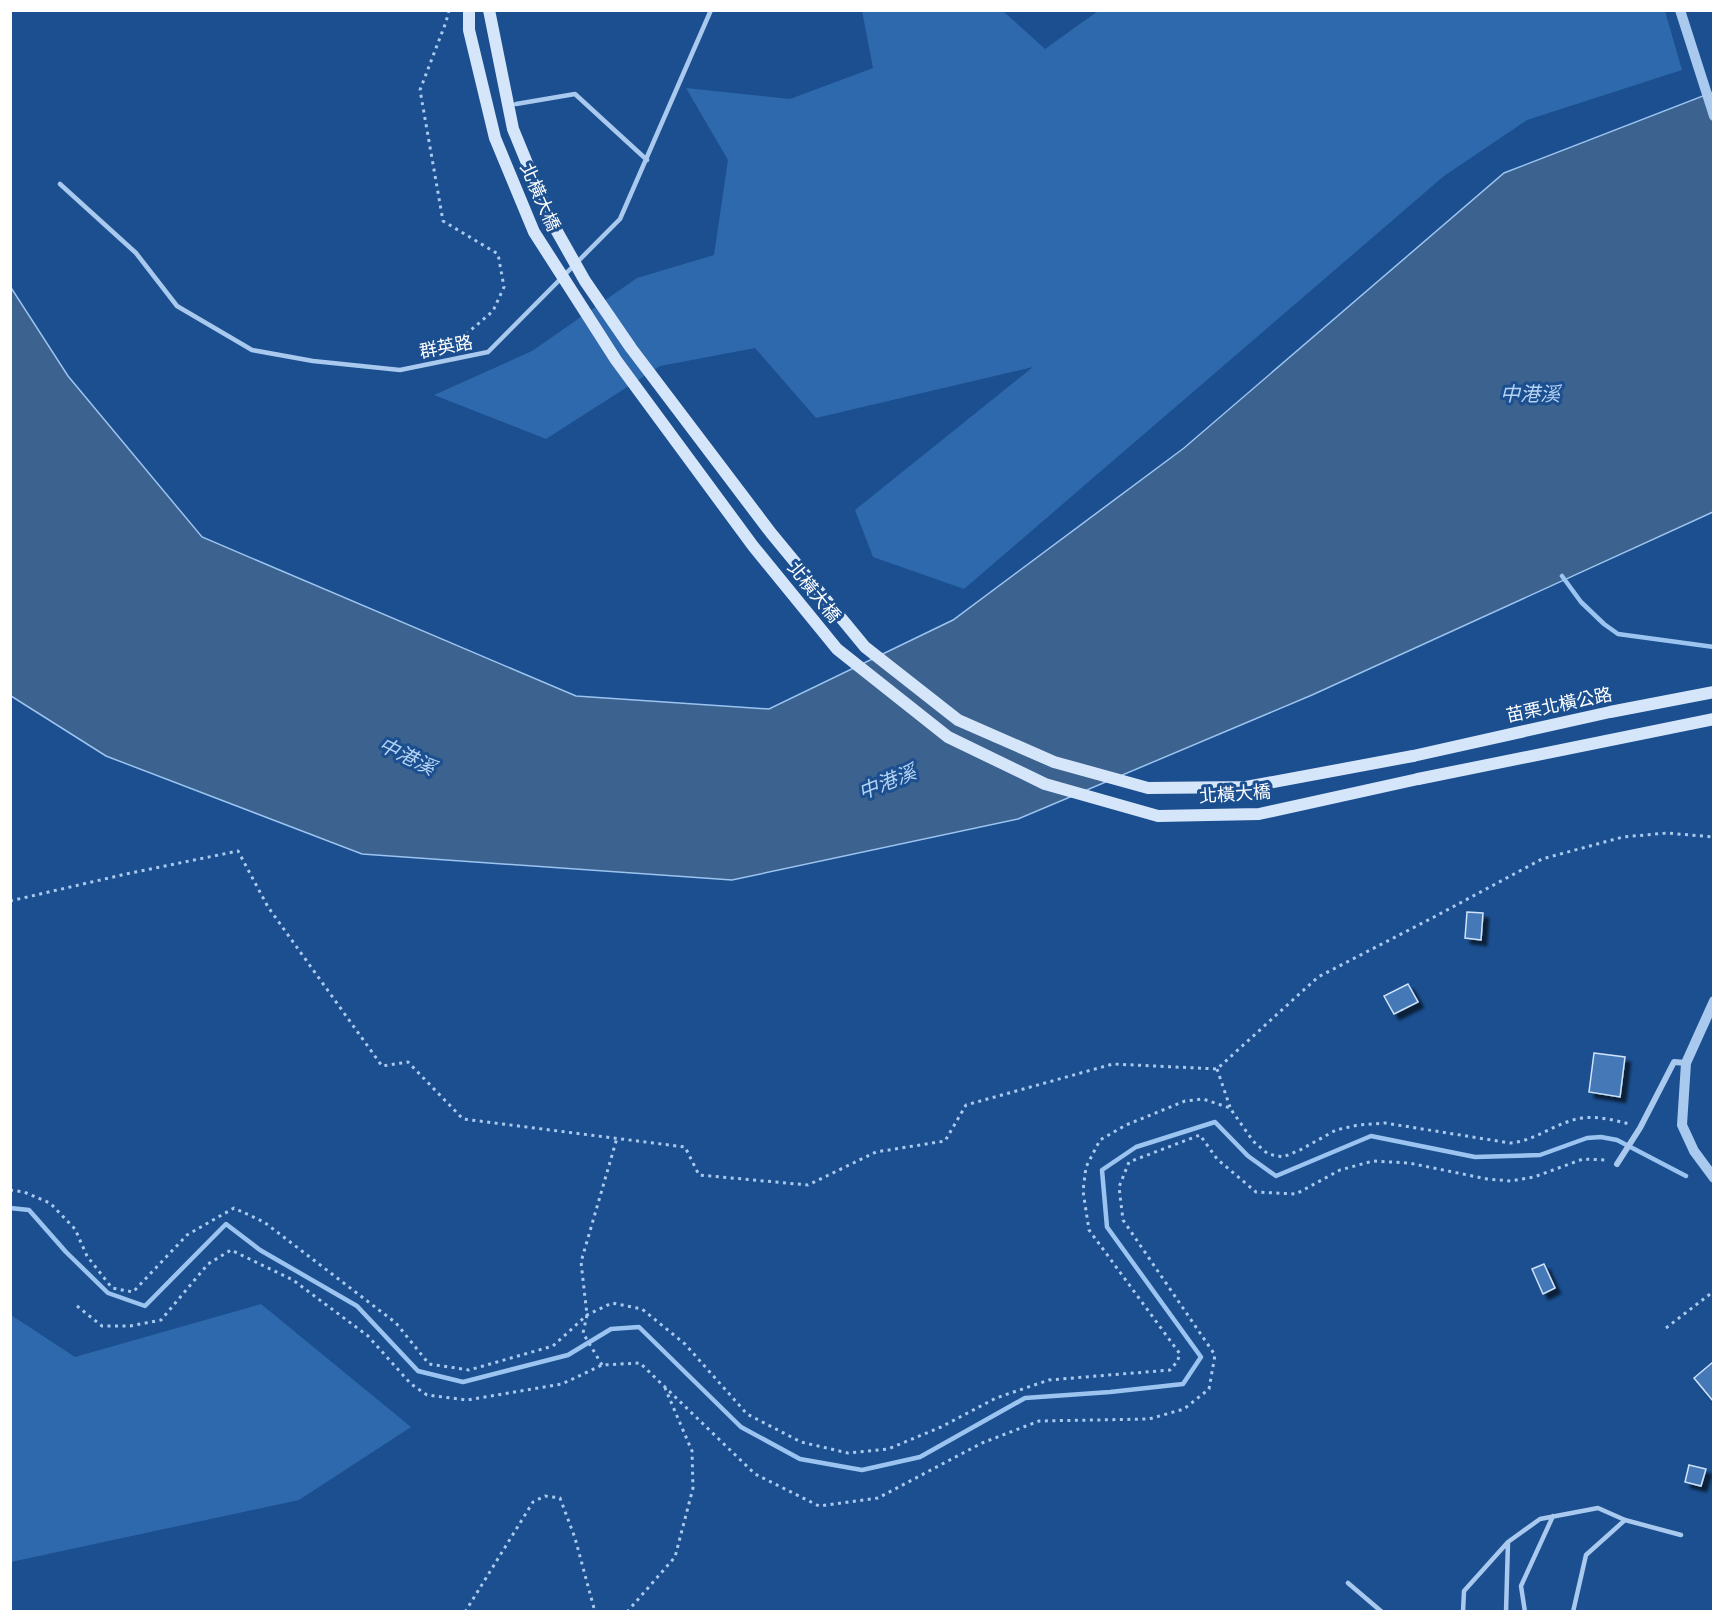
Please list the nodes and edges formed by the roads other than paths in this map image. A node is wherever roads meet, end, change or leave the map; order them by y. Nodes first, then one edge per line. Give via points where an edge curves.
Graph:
1 (468, 10) edge
2 (489, 10) edge
3 (711, 10) edge
4 (1680, 10) edge
5 (516, 104) dead end
6 (1713, 116) edge
7 (647, 160) junction
8 (60, 184) dead end
9 (1713, 692) edge
10 (1713, 719) edge
11 (1413, 756) joint
12 (1713, 1001) edge
13 (1686, 1063) junction
14 (1617, 1164) road end
15 (1713, 1178) edge
16 (1553, 1516) junction
17 (1625, 1520) junction
18 (1681, 1535) dead end
19 (1508, 1542) junction
20 (1348, 1583) dead end
21 (1382, 1611) edge
22 (1463, 1611) edge
23 (1506, 1611) edge
24 (1525, 1611) edge
25 (1573, 1611) edge

1 - 10 main road, 北橫大橋, bridge via 469,30 495,138 534,232 616,360 753,546 837,649 948,737 1045,784 1158,816 1259,814
2 - 11 main road, 北橫大橋, bridge via 513,129 550,219 585,281 764,524 865,647 958,720 1054,762 1148,788 1246,787
3 - 7 lane, 群英路
4 - 6 street
5 - 7 lane via 575,94
7 - 8 lane, 群英路 via 620,219 488,352 400,370 252,350 177,306 136,253
9 - 11 main road, 苗栗北橫公路
12 - 13 street
13 - 14 street via 1674,1062
13 - 15 street via 1682,1125
16 - 17 lane via 1598,1508
16 - 19 lane via 1540,1519
16 - 24 lane via 1521,1586
17 - 18 lane
17 - 25 lane via 1586,1555
19 - 22 lane via 1464,1591
19 - 23 lane
20 - 21 lane

